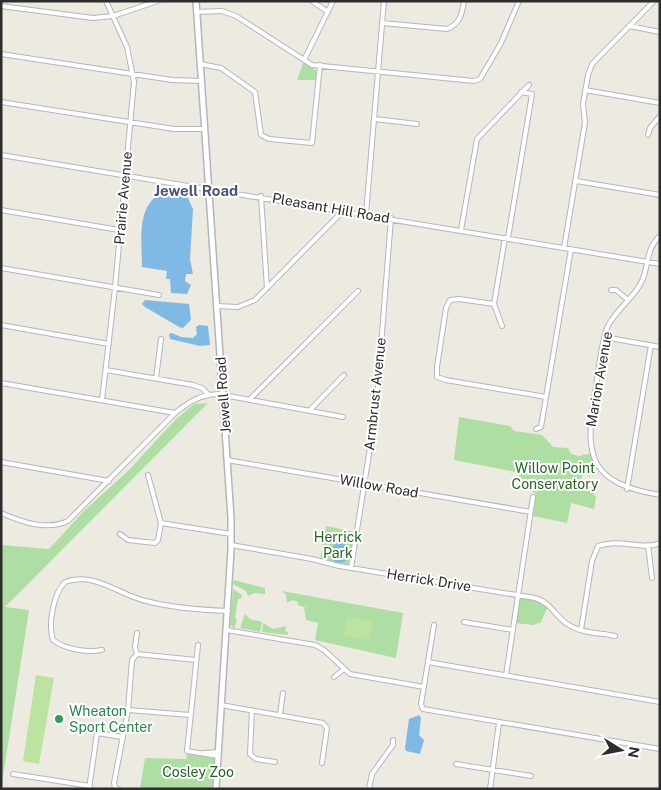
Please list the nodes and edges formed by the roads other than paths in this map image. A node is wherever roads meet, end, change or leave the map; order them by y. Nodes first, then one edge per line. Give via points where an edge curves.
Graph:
1 (106, 1) edge
2 (158, 1) edge
3 (196, 1) edge
4 (312, 1) edge
5 (333, 1) edge
6 (384, 1) edge
7 (464, 1) edge
8 (519, 1) edge
9 (654, 1) edge
10 (1, 6) edge
11 (196, 12) junction
12 (328, 12) junction
13 (113, 16) junction
14 (382, 23) junction
15 (630, 26) junction
16 (660, 32) edge
17 (1, 54) edge
18 (304, 60) junction
19 (200, 64) junction
20 (320, 65) junction
21 (378, 70) junction
22 (134, 74) junction
23 (201, 81) junction
24 (529, 85) dead end
25 (586, 90) junction
26 (521, 92) junction
27 (1, 102) edge
28 (660, 103) edge
29 (660, 116) edge
30 (374, 119) junction
31 (130, 122) junction
32 (418, 124) dead end
33 (204, 129) junction
34 (648, 135) dead end
35 (1, 155) edge
36 (125, 174) junction
37 (576, 181) junction
38 (208, 188) junction
39 (660, 195) edge
40 (261, 196) junction
41 (1, 210) edge
42 (344, 210) junction
43 (366, 214) junction
44 (392, 218) junction
45 (119, 230) junction
46 (461, 230) junction
47 (660, 236) edge
48 (506, 238) junction
49 (564, 248) junction
50 (571, 249) junction
51 (647, 262) junction
52 (660, 264) edge
53 (1, 268) edge
54 (115, 288) junction
55 (267, 288) junction
56 (611, 290) dead end
57 (358, 291) dead end
58 (159, 295) dead end
59 (628, 300) junction
60 (494, 304) junction
61 (217, 306) junction
62 (1, 325) edge
63 (502, 326) dead end
64 (604, 337) junction
65 (161, 339) dead end
66 (109, 344) junction
67 (651, 345) junction
68 (660, 347) edge
69 (106, 370) junction
70 (344, 375) dead end
71 (156, 378) junction
72 (1, 384) edge
73 (209, 394) junction
74 (223, 395) junction
75 (546, 397) junction
76 (102, 400) junction
77 (249, 400) junction
78 (310, 410) junction
79 (175, 414) junction
80 (343, 418) dead end
81 (536, 429) dead end
82 (228, 460) junction
83 (1, 462) edge
84 (148, 475) dead end
85 (109, 481) junction
86 (364, 484) junction
87 (627, 488) junction
88 (660, 495) edge
89 (533, 497) dead end
90 (531, 512) junction
91 (1, 513) edge
92 (161, 523) junction
93 (120, 534) dead end
94 (231, 534) junction
95 (660, 542) edge
96 (231, 545) junction
97 (648, 545) junction
98 (352, 568) junction
99 (652, 578) dead end
100 (519, 595) junction
101 (228, 611) junction
102 (464, 622) dead end
103 (434, 626) dead end
104 (226, 630) junction
105 (513, 630) junction
106 (581, 630) junction
107 (137, 633) dead end
108 (615, 636) dead end
109 (198, 645) dead end
110 (102, 650) dead end
111 (137, 654) junction
112 (196, 660) junction
113 (428, 662) junction
114 (343, 670) junction
115 (506, 675) junction
116 (334, 677) dead end
117 (424, 687) junction
118 (284, 693) dead end
119 (660, 702) edge
120 (221, 705) junction
121 (128, 710) junction
122 (252, 710) junction
123 (280, 714) junction
124 (190, 715) junction
125 (499, 723) junction
126 (122, 737) junction
127 (393, 740) dead end
128 (660, 749) edge
129 (218, 754) junction
130 (275, 762) dead end
131 (322, 763) dead end
132 (456, 764) dead end
133 (492, 770) junction
134 (13, 774) dead end
135 (531, 776) dead end
136 (89, 787) edge
137 (118, 789) edge
138 (216, 789) edge
139 (369, 789) edge
140 (490, 789) edge

1 - 13 street, Prairie Avenue
2 - 13 street
3 - 11 street, Jewell Road
4 - 12 street
5 - 12 street
6 - 14 street
7 - 14 street via 460,18 447,29
8 - 21 street via 480,79 474,81
9 - 15 street
10 - 13 street via 82,18
11 - 18 street via 222,11 236,16
11 - 19 street, Jewell Road
12 - 18 street
13 - 22 street, Prairie Avenue via 127,47
14 - 21 street
15 - 16 street
15 - 25 street via 592,64
17 - 22 street
18 - 20 street
19 - 20 street via 221,68 254,92 261,135 269,139 312,143
19 - 23 street, Jewell Road
20 - 21 street
21 - 30 street
22 - 23 street
22 - 31 street, Prairie Avenue
23 - 33 street, Jewell Road
24 - 26 street
25 - 28 street
25 - 37 street via 583,104 585,123
26 - 46 street via 477,139
26 - 48 street via 532,94
27 - 31 street
29 - 34 street
30 - 32 street
30 - 43 street
31 - 33 street via 174,129
31 - 36 street, Prairie Avenue
33 - 38 street, Jewell Road
35 - 36 street, Pleasant Hill Road
36 - 38 street, Pleasant Hill Road
36 - 45 street, Prairie Avenue
37 - 39 street
37 - 49 street
38 - 40 street, Pleasant Hill Road
38 - 61 street, Jewell Road
40 - 42 street, Pleasant Hill Road
40 - 55 street
41 - 45 street
42 - 43 street, Pleasant Hill Road
42 - 55 street
43 - 44 street, Pleasant Hill Road
44 - 46 street, Pleasant Hill Road
44 - 86 street, Armbrust Avenue via 376,410
45 - 54 street, Prairie Avenue
46 - 48 street, Pleasant Hill Road
47 - 51 street, Marion Avenue via 652,245
48 - 49 street, Pleasant Hill Road
48 - 60 street
49 - 50 street, Pleasant Hill Road
50 - 51 street, Pleasant Hill Road
50 - 75 street
51 - 52 street, Pleasant Hill Road
51 - 59 street, Marion Avenue via 641,282
53 - 54 street
54 - 58 street
54 - 66 street, Prairie Avenue
55 - 61 street via 244,306
56 - 59 street via 616,290
57 - 77 street
59 - 64 street, Marion Avenue via 614,316
60 - 63 street
60 - 75 street via 450,300 436,367 439,377
61 - 74 street, Jewell Road
62 - 66 street
64 - 67 street
64 - 87 street, Marion Avenue via 590,440 600,467 612,480
65 - 71 street
66 - 69 street, Prairie Avenue
67 - 68 street
67 - 87 street
69 - 71 street
69 - 76 street, Prairie Avenue
70 - 78 street
71 - 73 street via 198,386
72 - 76 street
73 - 74 street
73 - 79 street via 194,398
74 - 77 street
74 - 82 street, Jewell Road
75 - 81 street via 541,427
76 - 79 street
77 - 78 street
78 - 80 street
79 - 85 street
82 - 86 street, Willow Road
82 - 94 street, Jewell Road
83 - 85 street
84 - 92 street
85 - 91 street via 60,525 46,526 16,520
86 - 90 street, Willow Road
86 - 98 street, Armbrust Avenue
87 - 88 street, Marion Avenue
89 - 90 street
90 - 100 street
92 - 93 street via 155,543 128,540
92 - 94 street
94 - 96 street, Jewell Road
95 - 97 street
96 - 98 street, Herrick Drive
96 - 101 street, Jewell Road
97 - 99 street
97 - 106 street via 613,542 598,546 592,560
98 - 100 street, Herrick Drive
100 - 105 street
100 - 106 street, Herrick Drive via 544,601 564,622
101 - 104 street, Jewell Road
101 - 110 street via 191,610 142,600 100,583 77,579 65,582 56,595 51,630 54,640 62,646
102 - 105 street
103 - 113 street
104 - 114 street via 315,646 324,650
104 - 120 street, Jewell Road
105 - 115 street
106 - 108 street, Herrick Drive
107 - 111 street
109 - 112 street
111 - 112 street
111 - 121 street via 132,660
112 - 124 street
113 - 115 street
113 - 117 street
114 - 116 street
114 - 117 street via 358,676
115 - 119 street
117 - 125 street via 423,709
118 - 123 street
120 - 122 street
120 - 129 street, Jewell Road
121 - 124 street
121 - 126 street
122 - 123 street
122 - 130 street via 250,754 256,759
123 - 131 street via 326,725
124 - 129 street via 187,751
125 - 128 street
125 - 133 street
126 - 136 street via 97,733
126 - 137 street via 114,783
127 - 139 street via 372,774
129 - 138 street, Jewell Road
132 - 133 street
133 - 135 street
133 - 140 street
134 - 136 street

